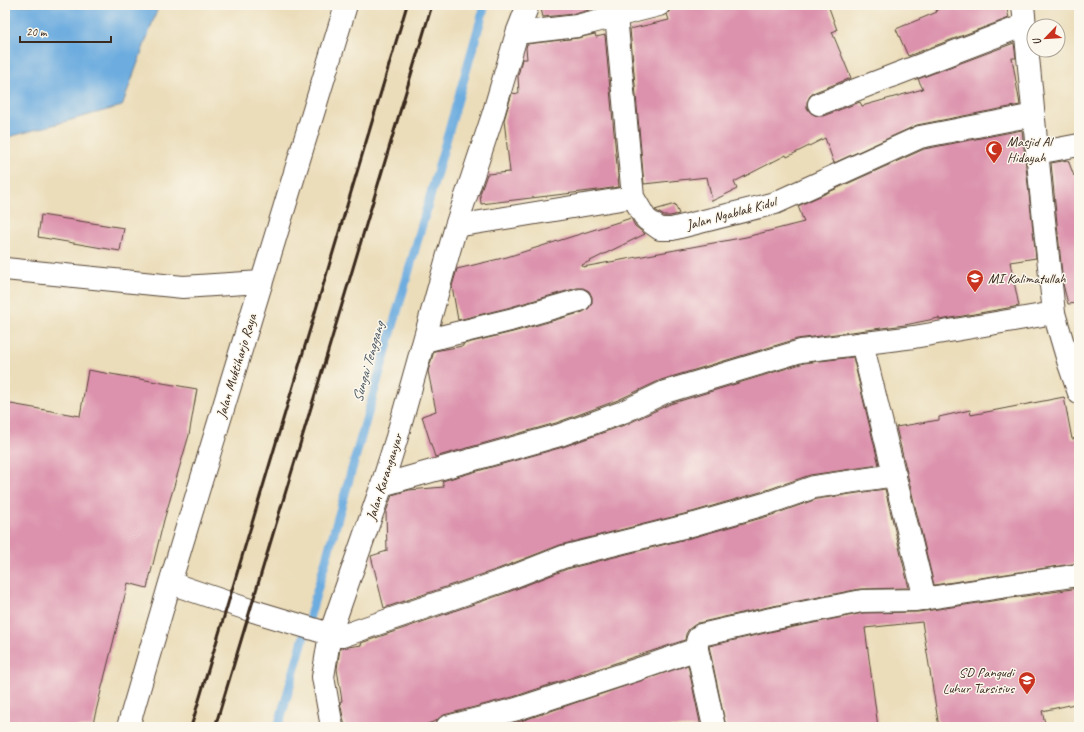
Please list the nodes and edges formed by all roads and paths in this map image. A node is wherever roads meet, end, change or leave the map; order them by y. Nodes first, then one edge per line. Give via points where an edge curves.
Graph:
1 (346, 5) edge
2 (528, 5) edge
3 (659, 5) edge
4 (1024, 15) edge
5 (616, 16) junction
6 (518, 33) junction
7 (819, 104) dead end
8 (1034, 115) junction
9 (1079, 145) edge
10 (1037, 153) junction
11 (633, 197) junction
12 (456, 226) junction
13 (5, 269) edge
14 (261, 282) junction
15 (580, 300) dead end
16 (1054, 313) junction
17 (424, 341) junction
18 (862, 344) junction
19 (1079, 392) edge
20 (894, 475) junction
21 (382, 485) junction
22 (1079, 575) edge
23 (170, 583) junction
24 (925, 599) junction
25 (329, 634) junction
26 (697, 649) junction
27 (128, 727) edge
28 (332, 727) edge
29 (447, 727) edge
30 (714, 727) edge

1 - 14 street, Jalan Muktiharjo Raya
2 - 6 street, Jalan Karanganyar
3 - 5 street
4 - 7 street
4 - 8 street
5 - 6 street via 577,26
5 - 11 street
6 - 12 street, Jalan Karanganyar
8 - 10 street
8 - 11 street, Jalan Ngablak Kidul via 920,137 774,203 672,229 660,229 646,219
9 - 10 street
10 - 16 street
11 - 12 street
12 - 17 street, Jalan Karanganyar
13 - 14 street via 183,286
14 - 23 street, Jalan Muktiharjo Raya
15 - 17 street
16 - 18 street via 914,338
16 - 19 street
17 - 21 street, Jalan Karanganyar
18 - 20 street
18 - 21 street via 801,351 665,392 623,412 560,435
20 - 24 street
20 - 25 street via 814,487 695,524 563,557 502,582 342,636
21 - 25 street, Jalan Karanganyar
22 - 24 street
23 - 25 street
23 - 27 street, Jalan Muktiharjo Raya
24 - 26 street via 862,601 771,619 701,635 697,641
25 - 28 street, Jalan Karanganyar via 323,677
26 - 29 street via 517,709
26 - 30 street

